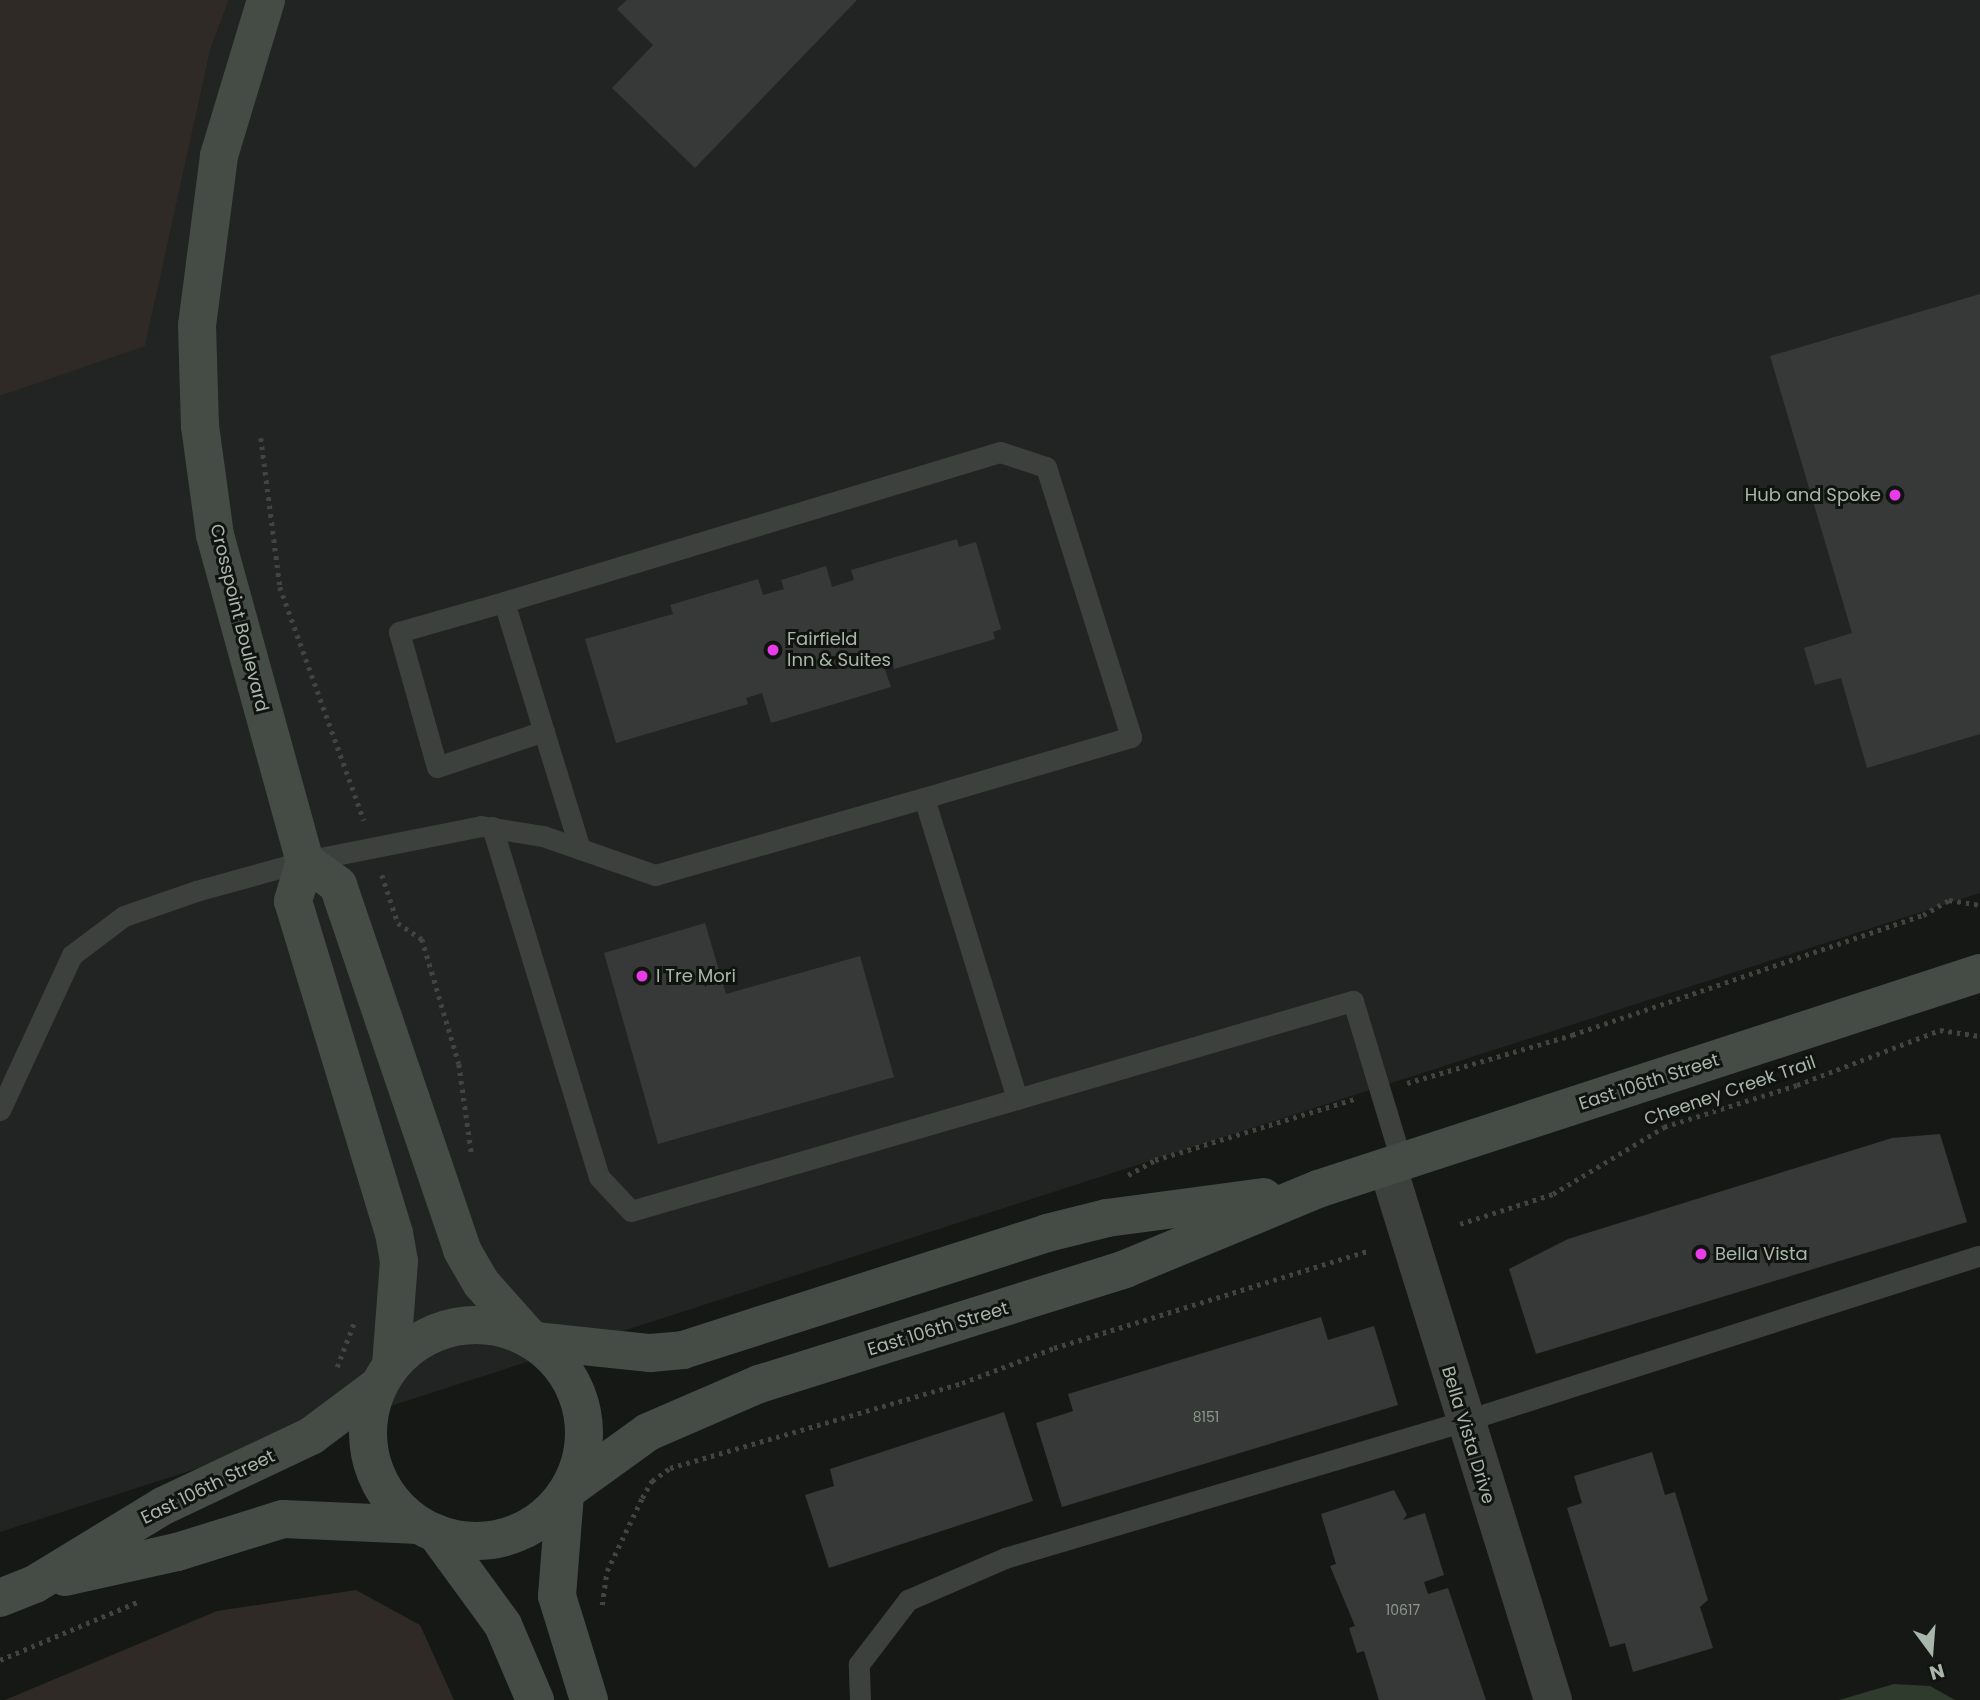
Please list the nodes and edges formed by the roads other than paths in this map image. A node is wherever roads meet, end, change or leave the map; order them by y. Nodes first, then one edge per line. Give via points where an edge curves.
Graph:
1 (266, 0) edge
2 (504, 601) junction
3 (544, 731) junction
4 (925, 798) junction
5 (492, 827) junction
6 (580, 849) junction
7 (305, 861) junction
8 (1980, 973) edge
9 (1017, 1099) junction
10 (0, 1110) edge
11 (1395, 1166) junction
12 (1318, 1189) junction
13 (1978, 1256) dead end
14 (533, 1340) junction
15 (385, 1376) junction
16 (1464, 1421) junction
17 (567, 1491) junction
18 (427, 1529) junction
19 (35, 1584) junction
20 (0, 1598) edge
21 (535, 1700) edge
22 (589, 1700) edge
23 (860, 1700) edge
24 (1553, 1700) edge

1 - 7 main road, Crosspoint Boulevard via 219,156 197,325 200,426 218,547
2 - 3 lane
2 - 3 lane via 399,632 437,767
2 - 4 lane via 1000,452 1046,467 1131,737
3 - 6 lane
4 - 6 lane via 655,875
4 - 9 lane
5 - 6 lane
5 - 7 lane
5 - 9 lane via 599,1177 631,1210
7 - 10 lane via 124,916 72,955
7 - 14 main road via 338,885 461,1250 482,1284
7 - 15 main road via 293,901 398,1252
8 - 11 main road, East 106th Street
9 - 11 lane via 1353,1000 1381,1091
11 - 12 main road, East 106th Street
11 - 16 street, Bella Vista Drive
12 - 14 main road, East 106th Street via 1107,1218 1047,1233 683,1350 650,1353
12 - 17 main road, East 106th Street via 1125,1269 759,1384 648,1432
13 - 16 lane
14 - 15 main road via 489,1325 456,1327 425,1338
14 - 17 main road via 562,1367 583,1417 583,1454
15 - 18 main road via 371,1407 369,1452 387,1494
15 - 19 main road, East 106th Street via 311,1436 163,1506
16 - 23 lane via 1005,1558 908,1600 859,1664
16 - 24 street, Bella Vista Drive
17 - 18 main road via 540,1520 508,1536 471,1541
17 - 22 main road via 557,1596
18 - 19 main road, East 106th Street via 283,1518 177,1552
18 - 21 main road via 503,1625
19 - 20 main road, East 106th Street

